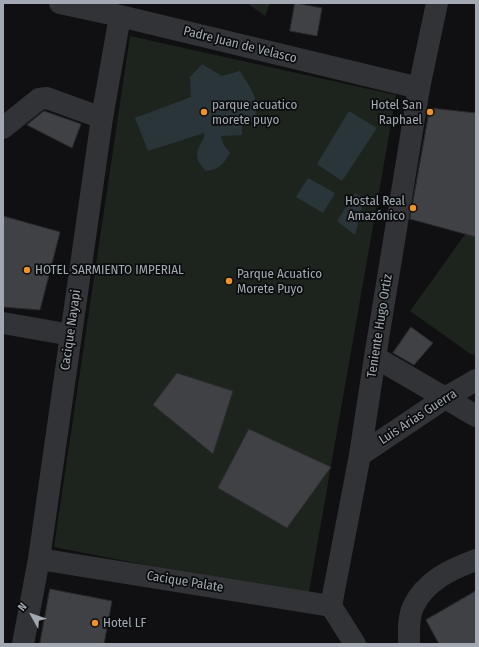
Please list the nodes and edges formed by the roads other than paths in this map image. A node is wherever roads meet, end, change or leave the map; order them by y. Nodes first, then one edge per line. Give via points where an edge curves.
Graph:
1 (60, 3) edge
2 (437, 3) edge
3 (120, 16) junction
4 (419, 88) junction
5 (102, 118) junction
6 (3, 128) edge
7 (3, 323) edge
8 (71, 335) junction
9 (374, 357) junction
10 (476, 380) edge
11 (445, 398) junction
12 (476, 416) edge
13 (360, 455) junction
14 (39, 558) junction
15 (476, 560) edge
16 (331, 606) junction
17 (23, 644) edge
18 (355, 644) edge
19 (409, 644) edge

1 - 3 street, Padre Juan de Velasco
2 - 4 street, Teniente Hugo Ortiz
3 - 4 street, Padre Juan de Velasco
3 - 5 street, Cacique Nayapi
4 - 9 street, Teniente Hugo Ortiz
5 - 6 street via 47,98 39,99
5 - 8 street, Cacique Nayapi
7 - 8 street
8 - 14 street, Cacique Nayapi
9 - 11 street
9 - 13 street, Teniente Hugo Ortiz
10 - 11 street, Luis Arias Guerra
11 - 12 street
11 - 13 street, Luis Arias Guerra
13 - 16 street, Teniente Hugo Ortiz
14 - 16 street, Cacique Palate
14 - 17 street, Cacique Nayapi
15 - 19 street via 439,577 423,593 413,607
16 - 18 street

